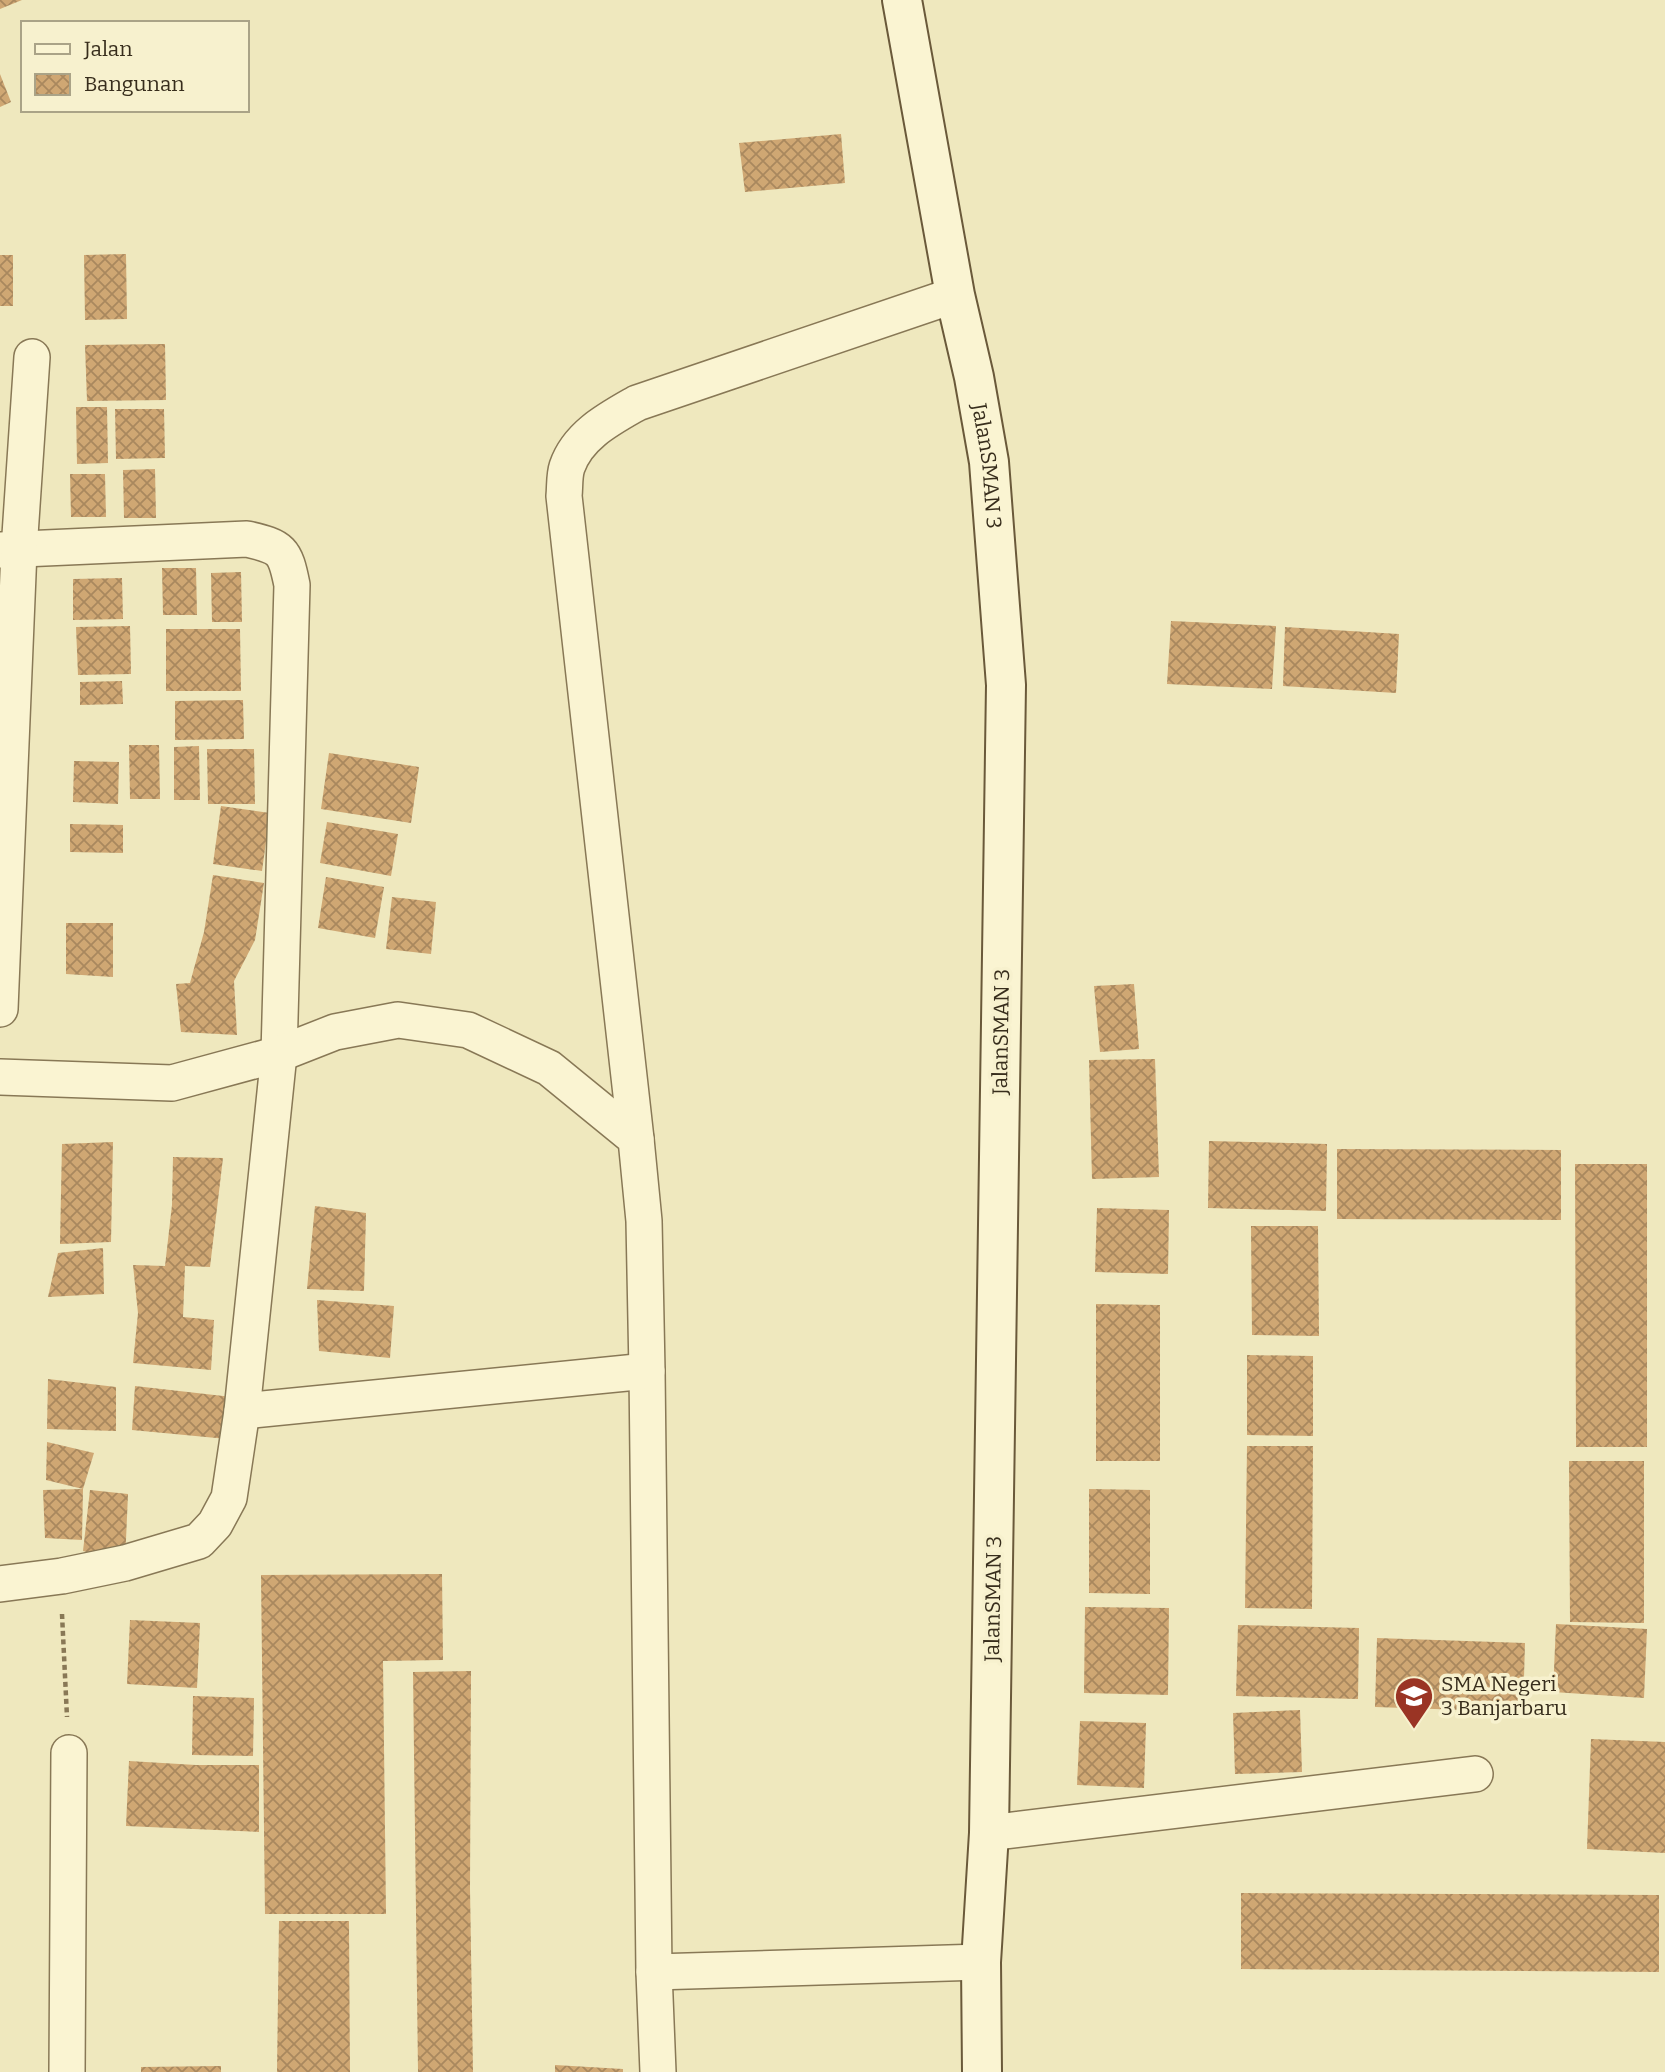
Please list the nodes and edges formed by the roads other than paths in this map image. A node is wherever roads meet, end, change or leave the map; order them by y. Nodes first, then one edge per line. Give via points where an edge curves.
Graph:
1 (902, 0) edge
2 (955, 295) junction
3 (32, 357) dead end
4 (10, 550) edge
5 (0, 1009) edge
6 (279, 1054) junction
7 (0, 1077) edge
8 (636, 1139) junction
9 (647, 1371) junction
10 (242, 1411) junction
11 (0, 1584) edge
12 (69, 1752) road end
13 (1475, 1774) dead end
14 (989, 1833) junction
15 (981, 1962) junction
16 (654, 1972) junction
17 (67, 2072) edge
18 (657, 2072) edge
19 (982, 2072) edge

1 - 2 street, JalanSMAN 3
2 - 8 street via 637,403 600,424 579,445 567,468 564,496
2 - 14 street, JalanSMAN 3 via 989,461 1006,685
3 - 4 street
4 - 5 street
4 - 6 street via 247,539 273,545 287,560 292,585
6 - 7 street via 172,1083
6 - 8 street via 335,1032 398,1020 468,1030 549,1068
6 - 10 street
8 - 9 street
9 - 10 street
9 - 16 street
10 - 11 street via 229,1498 199,1541 148,1558
12 - 17 street
13 - 14 street
14 - 15 street, JalanSMAN 3
15 - 16 street
15 - 19 street, JalanSMAN 3
16 - 18 street

